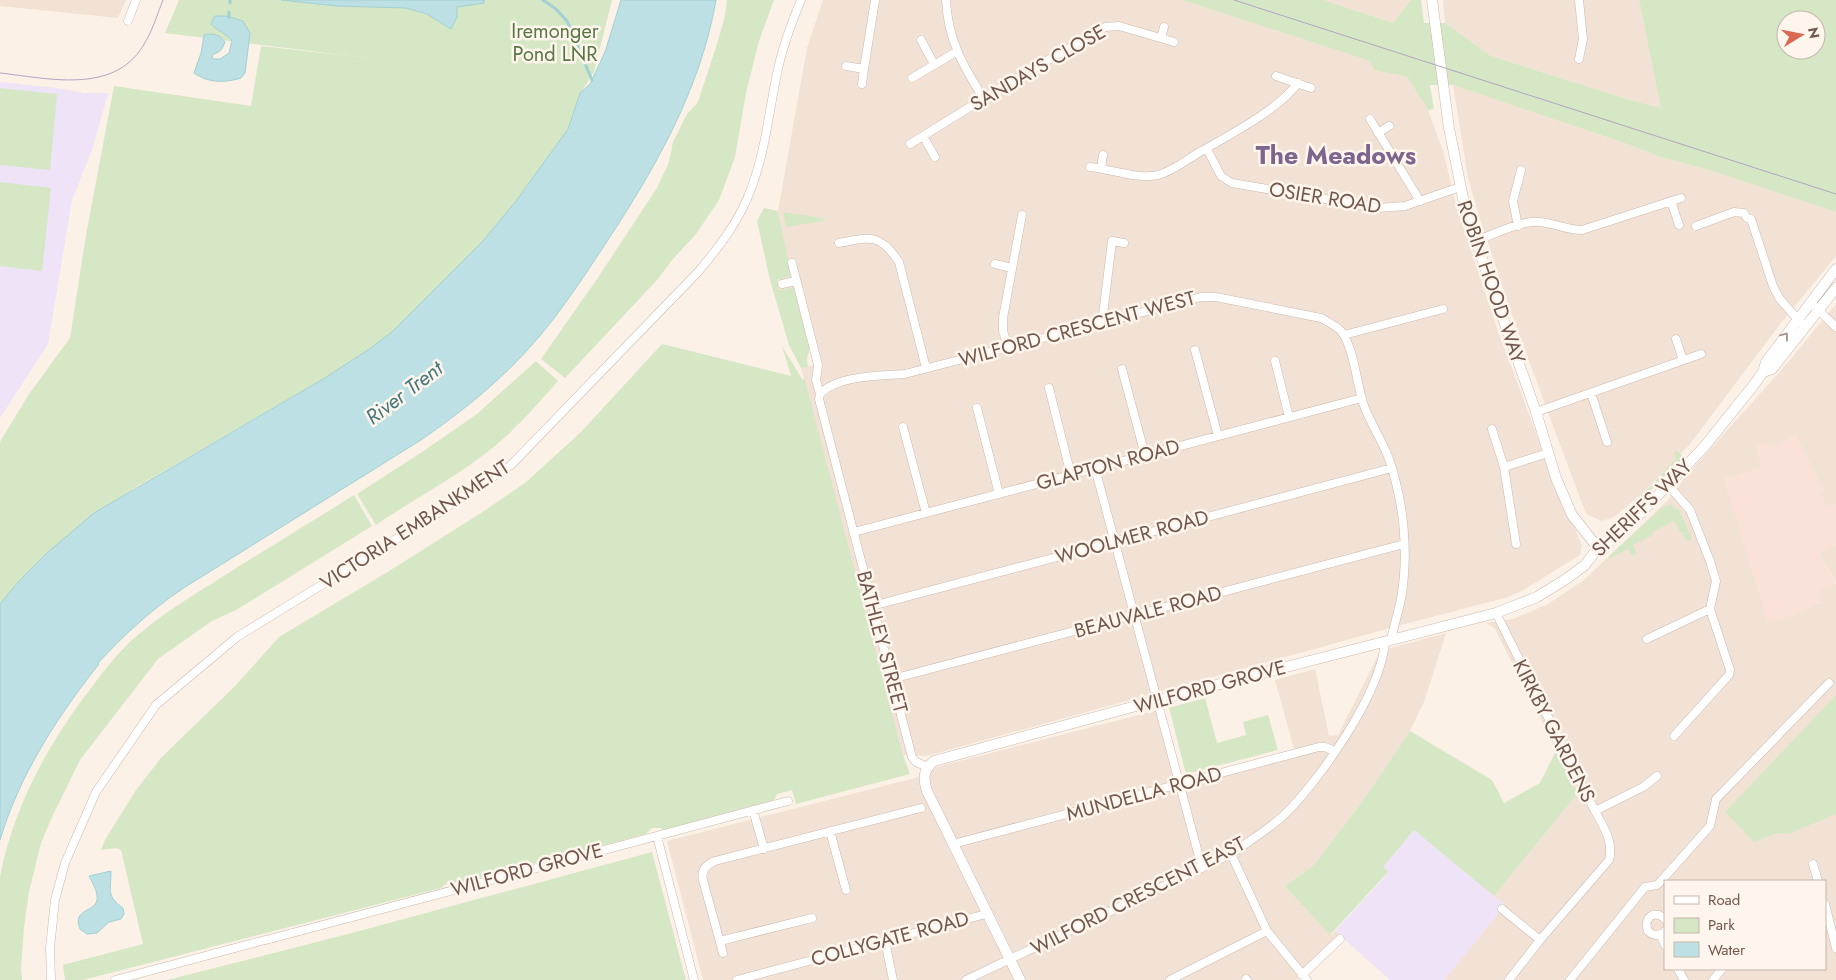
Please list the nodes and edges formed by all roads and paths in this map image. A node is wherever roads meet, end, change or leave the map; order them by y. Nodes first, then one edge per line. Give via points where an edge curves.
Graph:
1 (136, 0) edge
2 (801, 0) edge
3 (875, 0) edge
4 (946, 0) edge
5 (1432, 0) edge
6 (1579, 0) edge
7 (128, 21) dead end
8 (1164, 27) dead end
9 (1161, 38) junction
10 (920, 40) dead end
11 (1174, 42) dead end
12 (956, 52) junction
13 (1579, 59) dead end
14 (934, 64) junction
15 (846, 66) dead end
16 (864, 69) junction
17 (1276, 76) dead end
18 (912, 78) dead end
19 (1298, 83) junction
20 (862, 84) dead end
21 (1311, 88) dead end
22 (984, 98) junction
23 (1370, 119) dead end
24 (1389, 126) dead end
25 (1378, 133) junction
26 (923, 136) junction
27 (910, 144) dead end
28 (1207, 148) junction
29 (1103, 155) dead end
30 (935, 157) dead end
31 (1090, 167) dead end
32 (1101, 168) junction
33 (1521, 170) dead end
34 (1460, 186) junction
35 (1681, 198) dead end
36 (1420, 201) junction
37 (1671, 201) junction
38 (1022, 215) dead end
39 (1679, 225) dead end
40 (1518, 226) junction
41 (1696, 226) dead end
42 (1475, 242) junction
43 (839, 243) dead end
44 (1124, 243) dead end
45 (792, 263) dead end
46 (995, 264) dead end
47 (1012, 268) junction
48 (1836, 269) edge
49 (796, 281) junction
50 (782, 284) dead end
51 (1836, 288) edge
52 (1810, 302) junction
53 (1443, 309) dead end
54 (1818, 310) junction
55 (1102, 323) junction
56 (1801, 323) junction
57 (1836, 327) edge
58 (1344, 335) junction
59 (1676, 339) dead end
60 (1008, 347) junction
61 (1195, 350) dead end
62 (1700, 354) dead end
63 (1683, 360) junction
64 (1275, 361) dead end
65 (926, 368) junction
66 (1122, 369) dead end
67 (1049, 388) dead end
68 (1591, 393) junction
69 (820, 394) junction
70 (1362, 398) junction
71 (977, 408) dead end
72 (1536, 412) junction
73 (1289, 417) junction
74 (903, 427) dead end
75 (1492, 429) dead end
76 (1218, 436) junction
77 (1607, 442) dead end
78 (1548, 453) junction
79 (1145, 455) junction
80 (1504, 467) junction
81 (1095, 468) junction
82 (1392, 468) junction
83 (1071, 474) junction
84 (1669, 486) junction
85 (999, 494) junction
86 (926, 513) junction
87 (854, 532) junction
88 (1116, 542) junction
89 (1404, 544) junction
90 (1516, 544) dead end
91 (1598, 548) junction
92 (872, 606) junction
93 (1710, 609) junction
94 (1496, 613) junction
95 (1135, 616) junction
96 (1647, 639) dead end
97 (1388, 640) junction
98 (892, 679) junction
99 (1829, 683) dead end
100 (1158, 700) junction
101 (1674, 736) dead end
102 (1334, 752) junction
103 (928, 767) junction
104 (1657, 776) dead end
105 (1180, 785) junction
106 (788, 800) dead end
107 (921, 808) dead end
108 (753, 810) junction
109 (1595, 811) junction
110 (830, 831) junction
111 (656, 836) junction
112 (953, 844) junction
113 (764, 849) junction
114 (1231, 854) junction
115 (1813, 864) dead end
116 (1202, 868) junction
117 (1818, 880) edge
118 (846, 890) dead end
119 (1826, 908) edge
120 (1502, 909) dead end
121 (986, 914) junction
122 (812, 918) dead end
123 (1664, 918) edge
124 (1267, 932) junction
125 (1663, 933) edge
126 (1340, 939) dead end
127 (1540, 940) junction
128 (720, 941) junction
129 (885, 941) junction
130 (1836, 948) edge
131 (724, 953) dead end
132 (1009, 960) junction
133 (1304, 977) edge
134 (51, 980) edge
135 (115, 980) edge
136 (694, 980) edge
137 (737, 980) edge
138 (893, 980) edge
139 (966, 980) edge
140 (1020, 980) edge
141 (1170, 980) edge
142 (1509, 980) edge
143 (1570, 980) edge

1 - 7 street
2 - 134 street, VICTORIA EMBANKMENT via 778,67 758,168 744,205 725,238 698,272 511,465 237,637 156,705 96,792 65,863 55,900 50,948
3 - 16 street
4 - 12 street
5 - 34 street, ROBIN HOOD WAY
6 - 13 street via 1583,39
8 - 9 street
9 - 11 street, SANDAYS CLOSE
9 - 22 street, SANDAYS CLOSE via 1108,26
10 - 14 street
12 - 14 street
12 - 22 street
14 - 18 street
15 - 16 street
16 - 20 street
17 - 19 street
19 - 21 street
19 - 28 street via 1270,110
22 - 26 street, SANDAYS CLOSE
23 - 25 street
24 - 25 street
25 - 36 street
26 - 27 street, SANDAYS CLOSE
26 - 30 street
28 - 32 street via 1158,175 1135,175
28 - 36 street, OSIER ROAD via 1221,176 1232,183 1378,208
29 - 32 street
31 - 32 street
33 - 40 street via 1513,201
34 - 36 street, OSIER ROAD
34 - 42 street, ROBIN HOOD WAY
35 - 37 street
37 - 39 street
37 - 40 street via 1582,230 1540,222
38 - 47 street
40 - 42 street
41 - 56 street via 1734,212 1751,219 1773,286
42 - 72 street, ROBIN HOOD WAY
43 - 65 street via 866,237 885,244 891,250 899,262
44 - 55 street via 1112,241
45 - 49 street, BATHLEY STREET
46 - 47 street
47 - 60 street via 1003,318
48 - 52 street, SHERIFFS WAY
49 - 50 street
49 - 69 street, BATHLEY STREET via 818,365 816,380
51 - 54 street, SHERIFFS WAY
52 - 54 street
52 - 56 street, SHERIFFS WAY
53 - 58 street
54 - 56 street, SHERIFFS WAY
54 - 57 street
55 - 58 street, WILFORD CRESCENT WEST via 1208,296 1322,318
55 - 60 street, WILFORD CRESCENT WEST
56 - 84 street, SHERIFFS WAY via 1772,369 1761,374
58 - 70 street
59 - 63 street
60 - 65 street, WILFORD CRESCENT WEST
61 - 76 street
62 - 63 street
63 - 68 street
64 - 73 street
65 - 69 street, WILFORD CRESCENT WEST via 905,374 868,376 830,387
66 - 79 street
67 - 83 street
68 - 72 street
68 - 77 street
69 - 87 street, BATHLEY STREET
70 - 73 street, GLAPTON ROAD
70 - 82 street
71 - 85 street
72 - 78 street, ROBIN HOOD WAY
73 - 76 street, GLAPTON ROAD
74 - 86 street
75 - 80 street
76 - 79 street, GLAPTON ROAD
78 - 80 street
78 - 91 street, ROBIN HOOD WAY via 1572,515
79 - 81 street, GLAPTON ROAD
80 - 90 street
81 - 83 street, GLAPTON ROAD
81 - 88 street
82 - 88 street, WOOLMER ROAD
82 - 89 street via 1402,509
83 - 85 street, GLAPTON ROAD
84 - 91 street, SHERIFFS WAY via 1621,532
84 - 93 street via 1690,510 1710,561 1716,581
85 - 86 street, GLAPTON ROAD
86 - 87 street, GLAPTON ROAD
87 - 92 street, BATHLEY STREET
88 - 92 street, WOOLMER ROAD
88 - 95 street
89 - 95 street, BEAUVALE ROAD
89 - 97 street via 1402,592
91 - 94 street, SHERIFFS WAY via 1585,565 1552,588
92 - 98 street, BATHLEY STREET
93 - 96 street
93 - 101 street via 1729,675
94 - 97 street, WILFORD GROVE
94 - 109 street, KIRKBY GARDENS
95 - 98 street, BEAUVALE ROAD
95 - 100 street
97 - 100 street, WILFORD GROVE
97 - 102 street, WILFORD CRESCENT EAST via 1374,682
98 - 103 street, BATHLEY STREET via 912,757
99 - 143 street via 1786,721 1716,799 1710,826 1657,885 1645,887
100 - 103 street, WILFORD GROVE via 939,758
100 - 105 street
102 - 105 street, MUNDELLA ROAD via 1318,747
102 - 114 street, WILFORD CRESCENT EAST via 1282,816
103 - 112 street via 924,776 927,791
104 - 109 street, KIRKBY GARDENS via 1643,787
105 - 112 street, MUNDELLA ROAD
105 - 116 street
106 - 108 street, WILFORD GROVE
107 - 110 street
108 - 111 street, WILFORD GROVE
108 - 113 street
109 - 127 street via 1608,835 1609,860
110 - 113 street
110 - 118 street
111 - 135 street, WILFORD GROVE
111 - 136 street
112 - 121 street
113 - 128 street via 704,868 703,880
114 - 116 street, WILFORD CRESCENT EAST
114 - 124 street
115 - 117 street
116 - 132 street, WILFORD CRESCENT EAST
119 - 130 street
120 - 127 street
121 - 129 street, COLLYGATE ROAD
121 - 132 street
122 - 128 street
123 - 125 street via 1654,914 1646,920 1648,931 1654,935
124 - 133 street
124 - 141 street
126 - 133 street
127 - 142 street
128 - 131 street
129 - 137 street, COLLYGATE ROAD
129 - 138 street
132 - 139 street, WILFORD CRESCENT EAST
132 - 140 street

